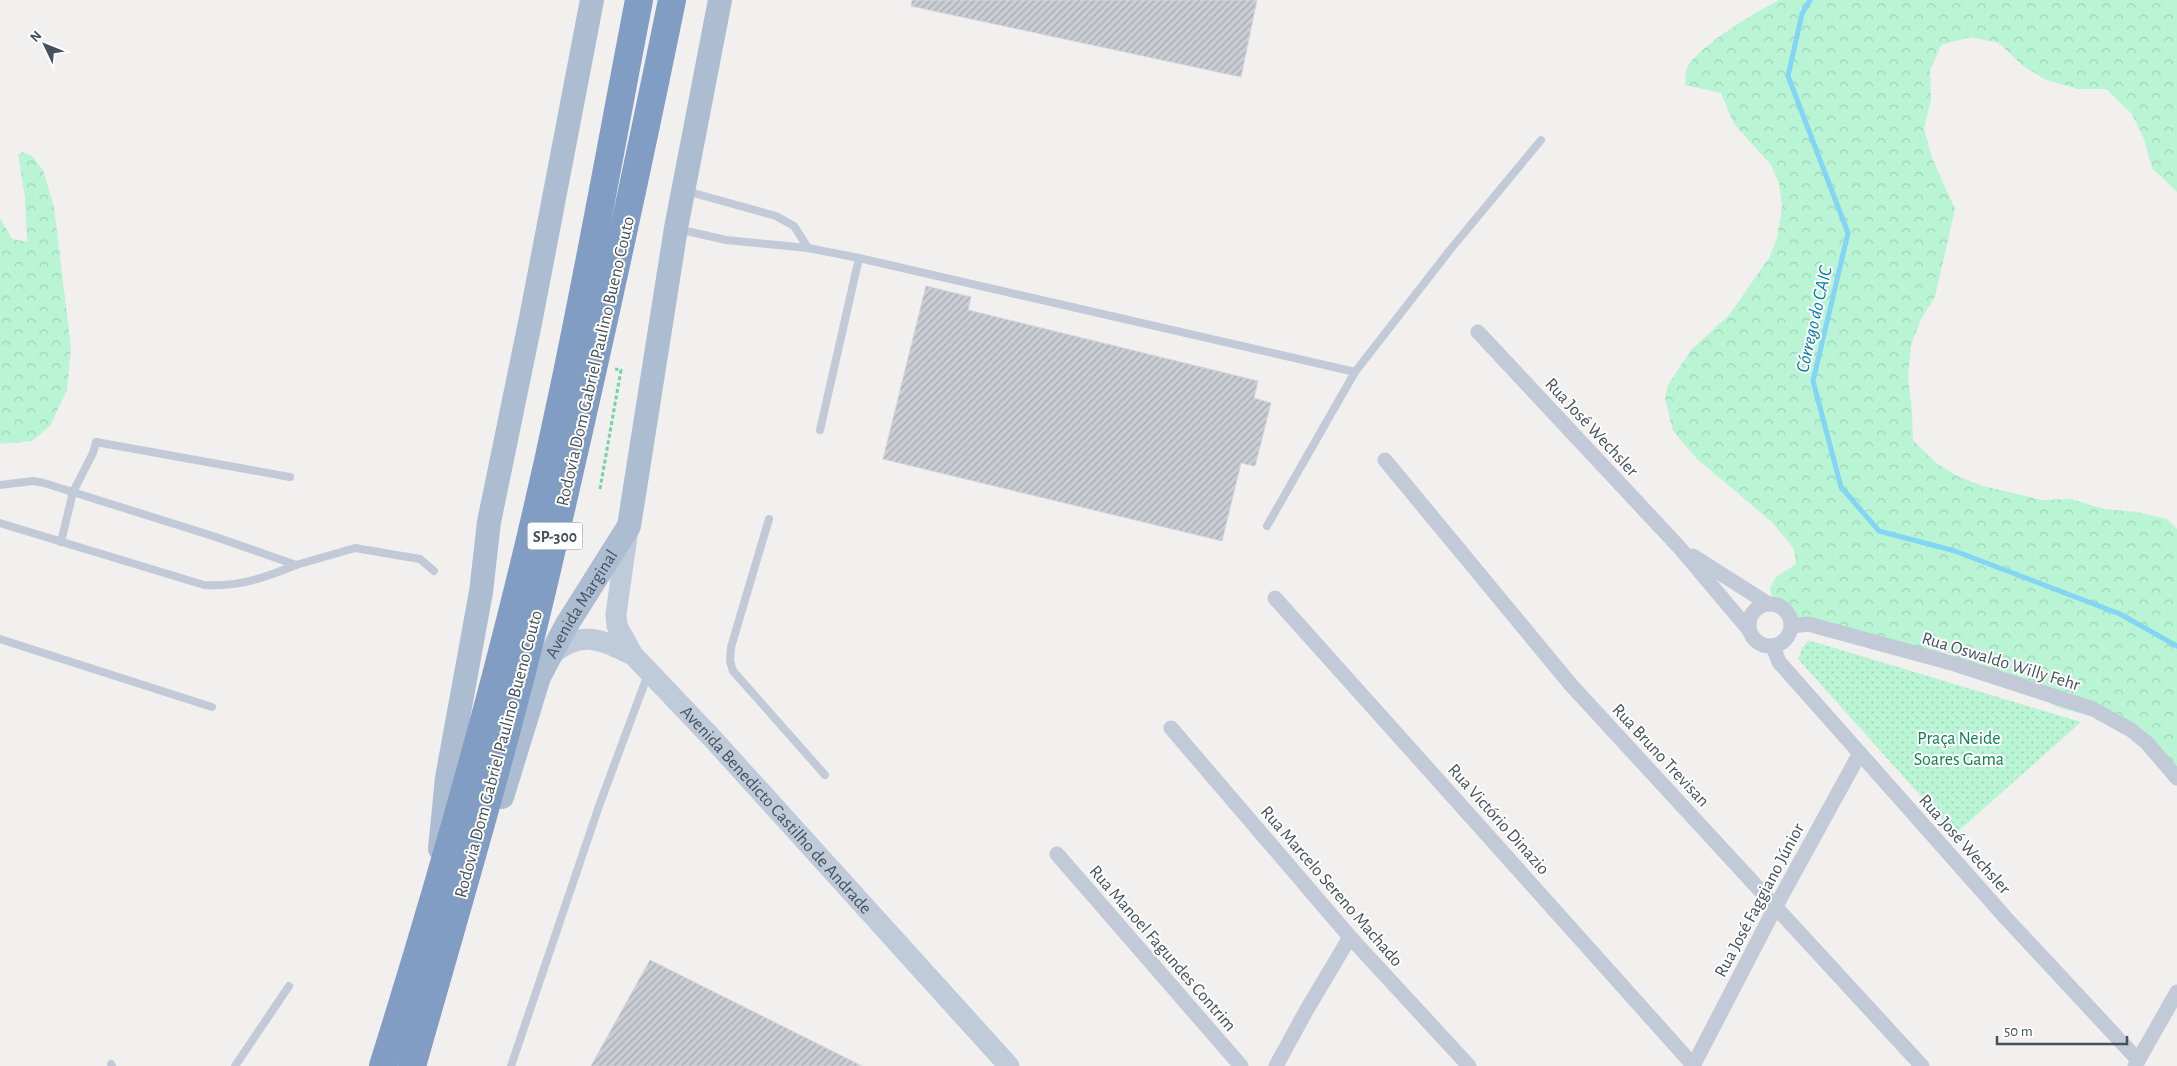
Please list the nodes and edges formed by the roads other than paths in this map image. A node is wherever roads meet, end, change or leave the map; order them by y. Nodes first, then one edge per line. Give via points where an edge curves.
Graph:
1 (592, 0) edge
2 (639, 0) edge
3 (672, 0) edge
4 (720, 0) edge
5 (1541, 140) dead end
6 (683, 191) junction
7 (676, 228) junction
8 (808, 248) junction
9 (858, 258) junction
10 (1478, 332) dead end
11 (1355, 372) junction
12 (820, 430) dead end
13 (1385, 460) dead end
14 (290, 477) dead end
15 (0, 485) edge
16 (73, 492) junction
17 (769, 519) dead end
18 (0, 523) edge
19 (628, 526) junction
20 (1267, 526) dead end
21 (61, 542) junction
22 (1679, 547) junction
23 (296, 565) junction
24 (434, 571) dead end
25 (1275, 598) dead end
26 (1767, 603) junction
27 (1792, 626) junction
28 (1750, 631) junction
29 (0, 639) edge
30 (1773, 646) junction
31 (552, 654) junction
32 (633, 655) junction
33 (648, 672) junction
34 (212, 707) dead end
35 (1171, 728) dead end
36 (1860, 753) junction
37 (825, 775) dead end
38 (2177, 778) edge
39 (1057, 854) dead end
40 (465, 881) junction
41 (435, 895) junction
42 (1776, 906) junction
43 (1350, 937) junction
44 (288, 986) dead end
45 (2177, 992) edge
46 (2137, 1063) edge
47 (235, 1066) edge
48 (383, 1066) edge
49 (412, 1066) edge
50 (511, 1066) edge
51 (1009, 1066) edge
52 (1241, 1066) edge
53 (1276, 1066) edge
54 (1469, 1066) edge
55 (1694, 1066) edge
56 (1922, 1066) edge

1 - 41 main road via 489,522 481,592 447,778
2 - 41 highway, Rodovia Dom Gabriel Paulino Bueno Couto / SP-300 via 560,409 495,678
3 - 40 highway, Rodovia Dom Gabriel Paulino Bueno Couto / SP-300 via 624,237 553,546
4 - 6 main road
5 - 11 lane
6 - 7 main road
6 - 8 lane via 776,216 794,226
7 - 8 lane via 726,240
7 - 19 main road
8 - 9 lane
9 - 11 lane
9 - 12 lane
10 - 22 street, Rua José Wechsler
11 - 20 lane
13 - 42 street, Rua Bruno Trevisan via 1571,685
14 - 16 lane via 96,442
15 - 16 lane via 33,481
16 - 21 lane
16 - 23 lane
17 - 37 lane via 731,647 730,661 733,671
18 - 21 lane
19 - 31 main road, Avenida Marginal
19 - 32 main road, Avenida Benedicto Castilho de Andrade via 616,614 617,626
21 - 23 lane via 204,584 230,586 259,580
22 - 26 street, Rua José Wechsler
22 - 28 street, Rua José Wechsler
23 - 24 lane via 356,548 420,559
25 - 55 street, Rua Victório Dinazio
26 - 27 street via 1782,607 1791,618
26 - 28 street via 1754,610 1750,617
27 - 30 street via 1786,639
27 - 38 street, Rua Oswaldo Willy Fehr via 1808,624 1955,664 2093,709 2131,730
28 - 30 street via 1758,643
29 - 34 lane
30 - 36 street, Rua José Wechsler via 1779,662
31 - 32 main road via 574,640 590,638
31 - 40 main road, Avenida Marginal via 539,677 492,826
32 - 33 main road, Avenida Benedicto Castilho de Andrade
33 - 50 lane
33 - 51 main road, Avenida Benedicto Castilho de Andrade via 712,738
35 - 43 street, Rua Marcelo Sereno Machado
36 - 42 street, Rua José Faggiano Júnior
36 - 46 street, Rua José Wechsler
39 - 52 street, Rua Manoel Fagundes Contrim
40 - 49 highway, Rodovia Dom Gabriel Paulino Bueno Couto / SP-300
41 - 48 highway, Rodovia Dom Gabriel Paulino Bueno Couto / SP-300
42 - 55 street, Rua José Faggiano Júnior
42 - 56 street, Rua Bruno Trevisan
43 - 53 street
43 - 54 street, Rua Marcelo Sereno Machado
44 - 47 lane
45 - 46 street

